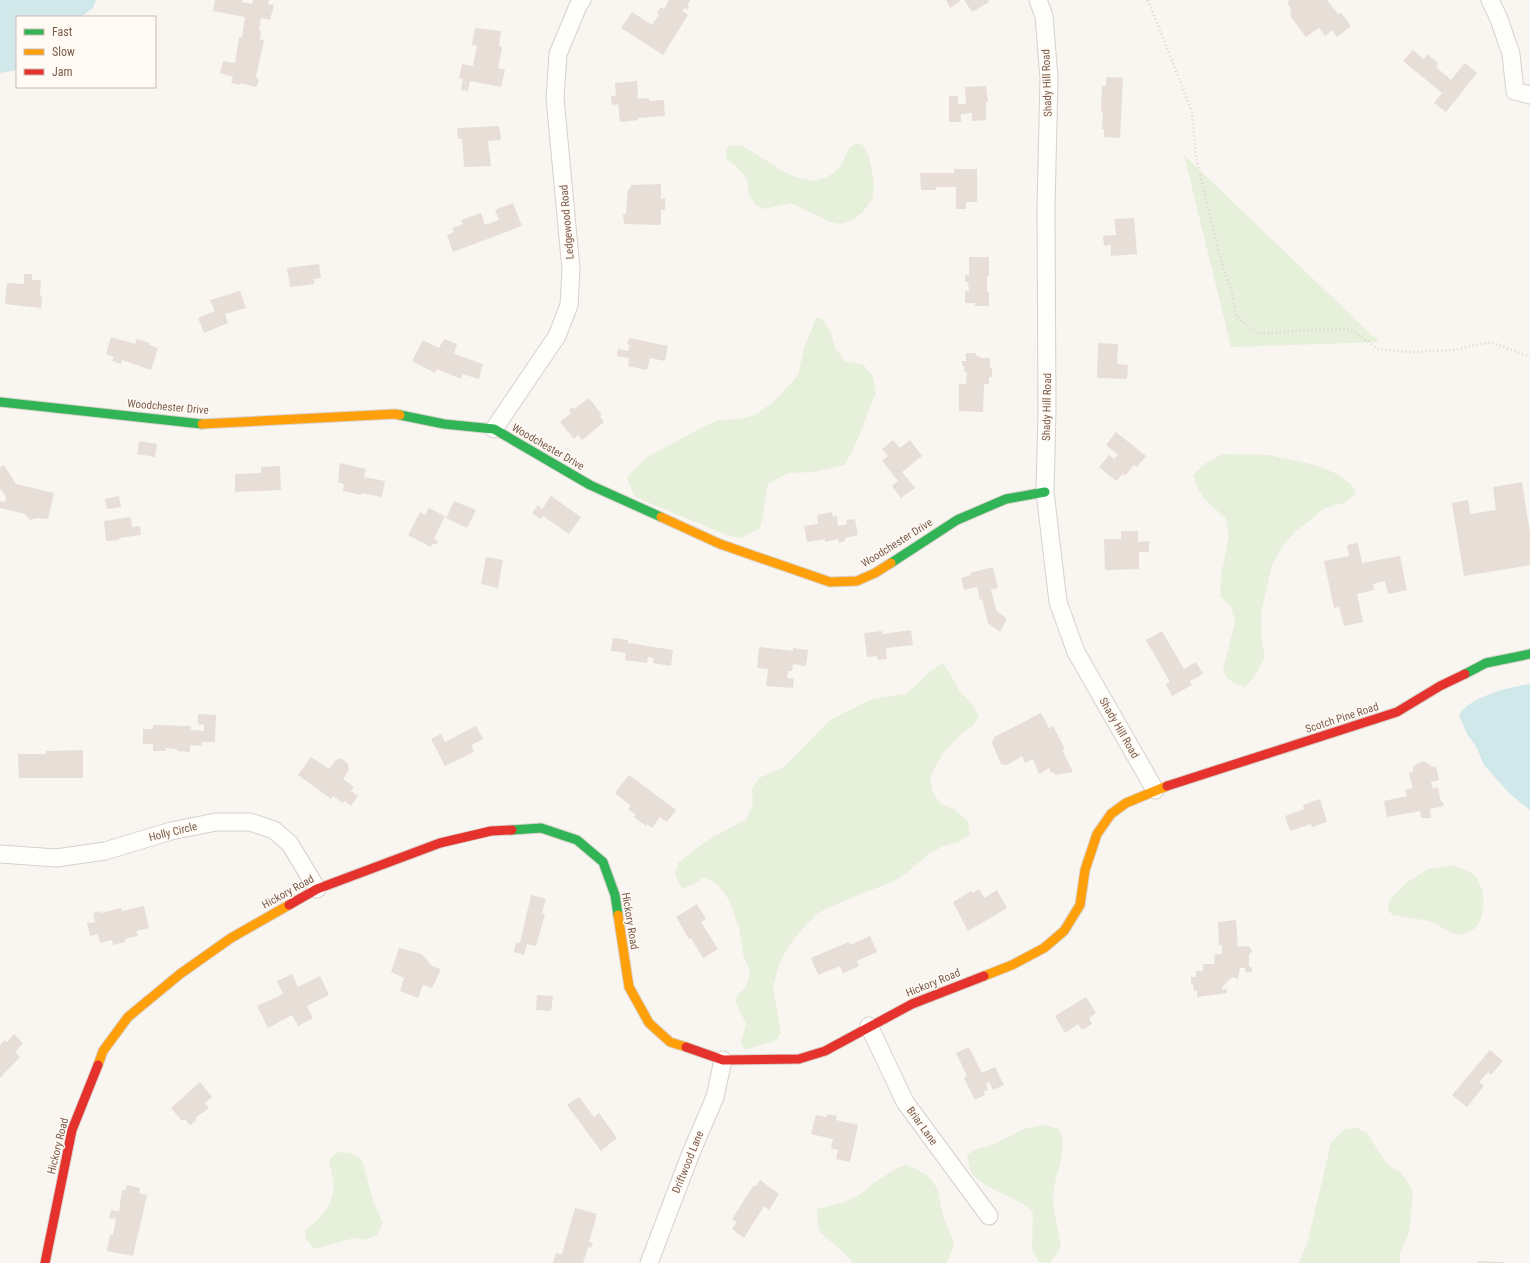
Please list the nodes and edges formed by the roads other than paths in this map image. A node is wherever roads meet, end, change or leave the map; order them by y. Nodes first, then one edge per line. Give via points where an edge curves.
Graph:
1 (582, 0) edge
2 (1038, 0) edge
3 (1490, 0) edge
4 (1530, 95) edge
5 (0, 402) edge
6 (494, 429) junction
7 (1045, 492) junction
8 (1530, 654) edge
9 (1155, 790) junction
10 (0, 854) edge
11 (317, 889) junction
12 (870, 1026) junction
13 (723, 1060) junction
14 (989, 1216) dead end
15 (45, 1263) edge
16 (649, 1263) edge

1 - 6 street, Ledgewood Road via 558,54 555,98 571,269 569,305 557,336
2 - 7 street, Shady Hill Road via 1044,16 1049,78
3 - 4 street via 1512,54 1515,91
5 - 6 street, Woodchester Drive via 196,424 395,414 444,424
6 - 7 street, Woodchester Drive via 590,485 720,544 830,582 857,581 875,573 957,520 1006,499
7 - 9 street, Shady Hill Road via 1058,602 1080,659
8 - 9 street, Scotch Pine Road via 1486,663 1440,686 1397,712
9 - 12 street, Hickory Road via 1126,803 1112,814 1097,834 1085,870 1080,905 1064,931 1044,948 1012,965 912,1004
10 - 11 street, Holly Circle via 56,858 105,851 171,831 216,822 250,822 274,830 290,844
11 - 13 street, Hickory Road via 440,843 491,831 541,828 577,840 603,862 615,894 629,987 649,1023 670,1042
11 - 15 street, Hickory Road via 231,938 180,974 128,1017 103,1051 72,1130
12 - 13 street, Hickory Road via 826,1051 799,1059
12 - 14 street, Briar Lane via 905,1102
13 - 16 street, Driftwood Lane via 715,1097

